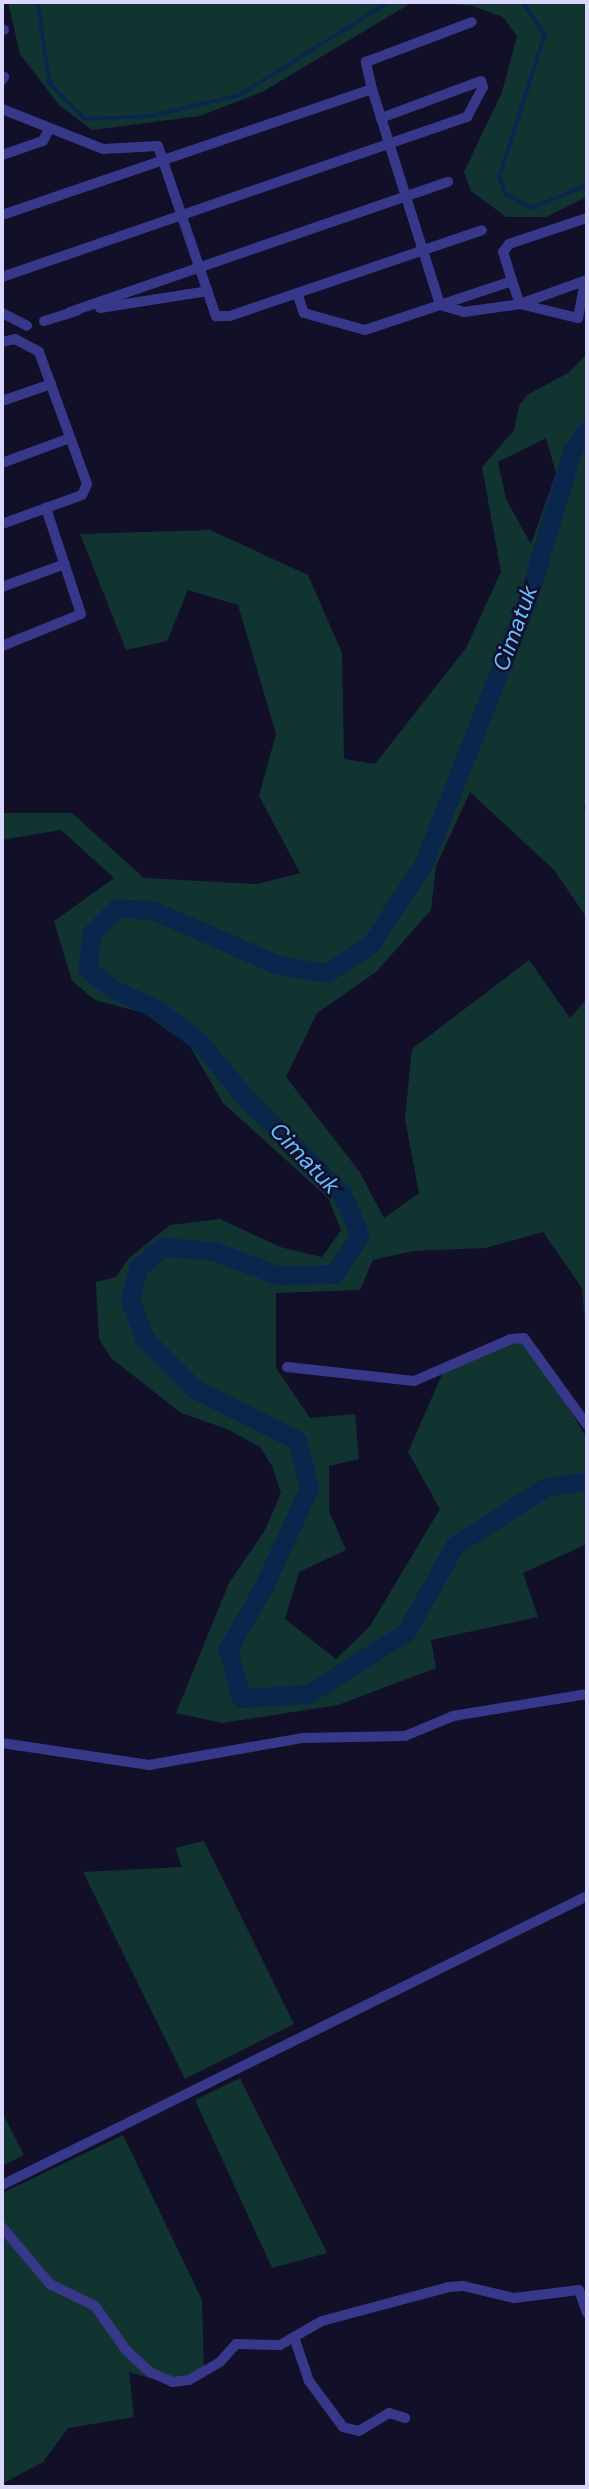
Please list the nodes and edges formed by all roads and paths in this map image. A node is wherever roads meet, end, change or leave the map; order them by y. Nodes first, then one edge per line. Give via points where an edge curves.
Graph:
1 (472, 22) dead end
2 (372, 89) junction
3 (2, 109) edge
4 (381, 118) junction
5 (49, 128) junction
6 (389, 143) junction
7 (2, 155) edge
8 (165, 159) junction
9 (448, 182) dead end
10 (406, 197) junction
11 (2, 215) edge
12 (183, 215) junction
13 (587, 218) edge
14 (482, 230) dead end
15 (423, 250) junction
16 (200, 268) junction
17 (2, 277) edge
18 (512, 281) junction
19 (586, 281) edge
20 (208, 291) junction
21 (297, 293) junction
22 (520, 304) junction
23 (440, 305) junction
24 (70, 312) junction
25 (2, 313) edge
26 (44, 321) dead end
27 (27, 326) dead end
28 (2, 342) edge
29 (51, 384) junction
30 (2, 401) edge
31 (70, 438) junction
32 (2, 463) edge
33 (46, 508) junction
34 (2, 524) edge
35 (65, 564) junction
36 (2, 587) edge
37 (2, 646) edge
38 (287, 1367) dead end
39 (587, 1425) edge
40 (587, 1694) edge
41 (2, 1743) edge
42 (587, 1896) edge
43 (2, 2185) edge
44 (2, 2227) edge
45 (587, 2313) edge
46 (294, 2337) junction
47 (405, 2418) dead end

1 - 2 street via 366,62
2 - 4 street
2 - 8 street
3 - 5 street
4 - 6 street
4 - 6 street via 481,81 483,87 467,117
5 - 7 street via 43,141
5 - 8 street via 103,149 150,143 158,146
6 - 10 street
6 - 12 street
8 - 11 street
8 - 12 street
9 - 10 street
10 - 15 street
10 - 16 street
12 - 16 street
12 - 17 street
13 - 18 street via 509,244 503,252
14 - 15 street
15 - 21 street
15 - 23 street
16 - 20 street
16 - 24 street
18 - 22 street
18 - 23 street
19 - 22 street
19 - 22 street via 578,318
20 - 21 street via 216,316 230,316
20 - 24 street
21 - 23 street via 304,313 365,330
22 - 23 street via 464,312
24 - 26 street
25 - 27 street
28 - 29 street via 15,339 39,352
29 - 30 street
29 - 31 street
31 - 32 street
31 - 33 street via 86,491
33 - 34 street
33 - 35 street
35 - 36 street
35 - 37 street via 81,614
38 - 39 street via 414,1381 511,1339 524,1338
40 - 41 street via 453,1716 405,1736 302,1738 149,1765
42 - 43 street
44 - 46 street via 50,2284 94,2306 126,2350 150,2372 172,2382 189,2380 220,2362 236,2344 280,2345
45 - 46 street via 579,2290 514,2298 463,2286 322,2321
46 - 47 street via 309,2381 343,2427 359,2431 389,2413

